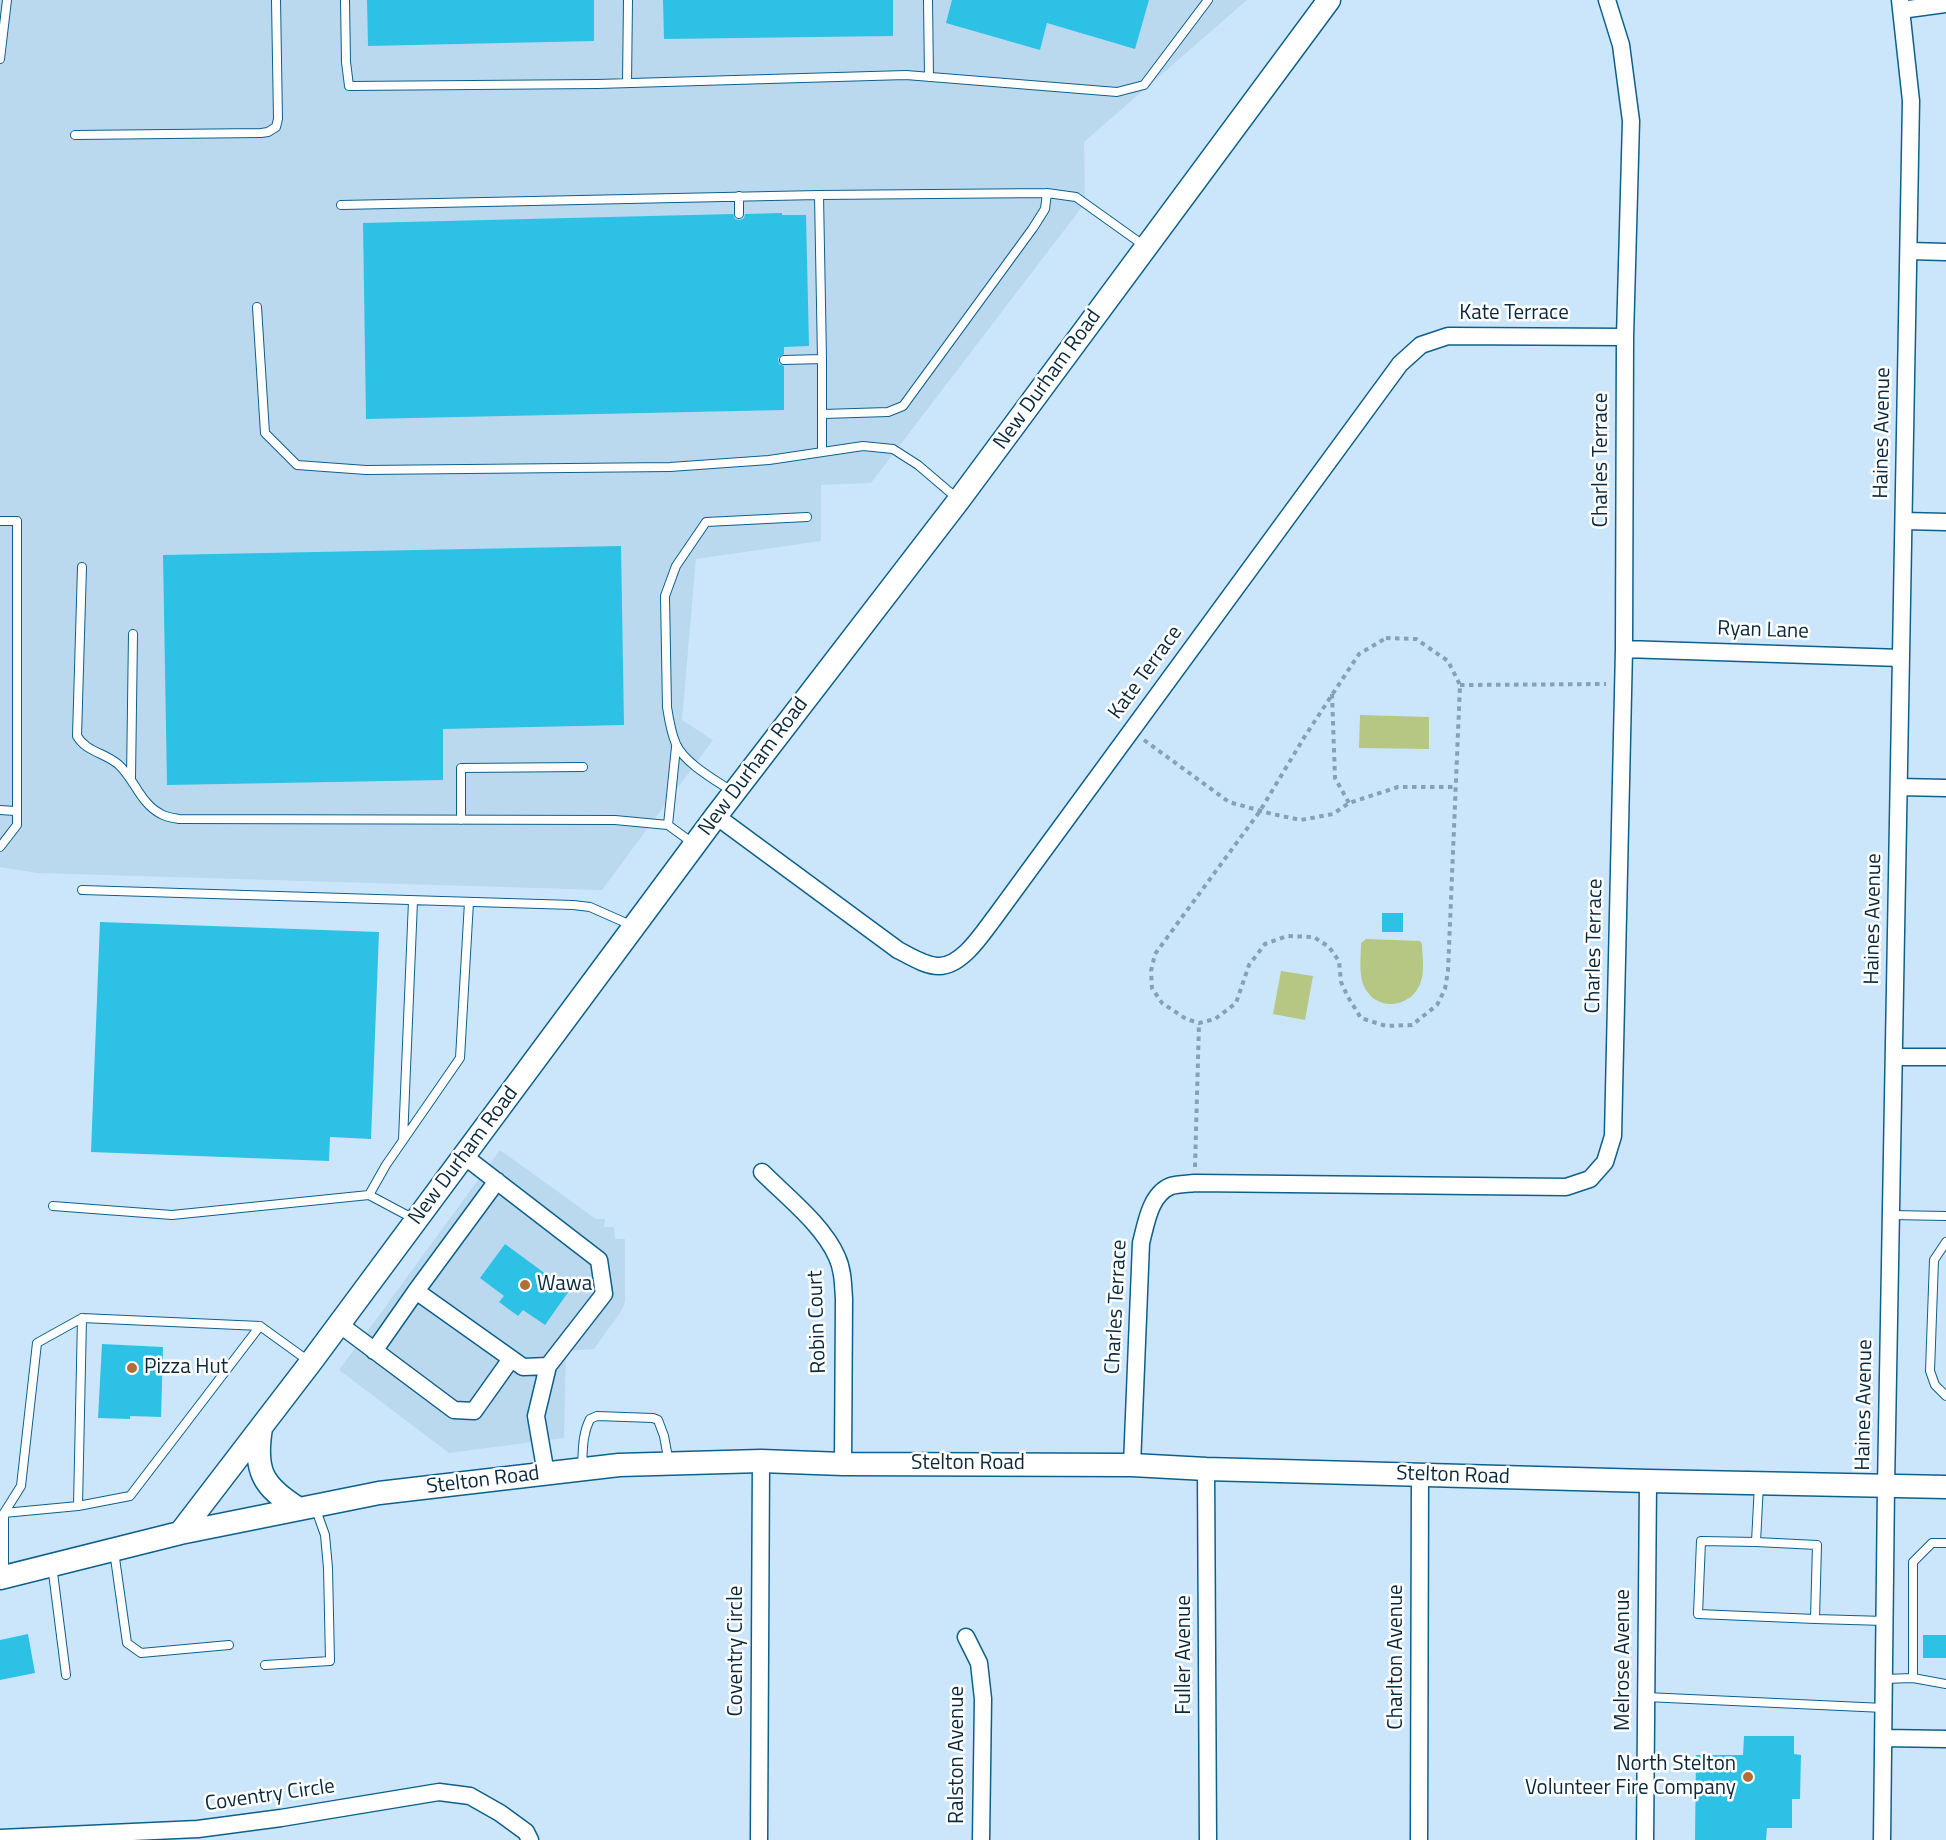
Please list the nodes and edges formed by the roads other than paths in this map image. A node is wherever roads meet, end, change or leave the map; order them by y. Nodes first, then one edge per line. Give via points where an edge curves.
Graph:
1 (7, 0) edge
2 (276, 0) edge
3 (345, 0) edge
4 (628, 0) edge
5 (928, 0) edge
6 (1208, 0) edge
7 (1329, 0) edge
8 (1607, 0) edge
9 (1946, 4) edge
10 (1901, 5) edge
11 (0, 59) edge
12 (929, 77) junction
13 (627, 83) junction
14 (75, 135) dead end
15 (1047, 193) junction
16 (819, 195) junction
17 (739, 196) junction
18 (341, 205) dead end
19 (739, 214) dead end
20 (1147, 247) junction
21 (1909, 251) junction
22 (1946, 252) edge
23 (257, 308) dead end
24 (1625, 337) junction
25 (822, 358) junction
26 (784, 360) dead end
27 (823, 414) junction
28 (822, 451) junction
29 (959, 500) junction
30 (807, 517) dead end
31 (1904, 520) junction
32 (0, 521) edge
33 (1946, 522) edge
34 (82, 567) dead end
35 (133, 634) dead end
36 (1624, 649) junction
37 (1901, 658) junction
38 (676, 747) junction
39 (583, 767) dead end
40 (131, 778) junction
41 (1899, 787) junction
42 (1946, 788) edge
43 (734, 793) junction
44 (0, 810) edge
45 (15, 811) junction
46 (716, 816) junction
47 (461, 820) junction
48 (668, 825) junction
49 (695, 845) junction
50 (0, 847) edge
51 (82, 890) dead end
52 (412, 901) junction
53 (469, 902) junction
54 (634, 926) junction
55 (1894, 1057) junction
56 (1946, 1058) edge
57 (403, 1140) junction
58 (464, 1156) junction
59 (762, 1172) dead end
60 (497, 1181) junction
61 (369, 1195) junction
62 (53, 1206) dead end
63 (1890, 1215) junction
64 (1946, 1216) edge
65 (416, 1220) junction
66 (1946, 1242) edge
67 (416, 1291) junction
68 (82, 1318) junction
69 (339, 1324) junction
70 (260, 1326) junction
71 (374, 1351) junction
72 (511, 1359) junction
73 (310, 1362) junction
74 (548, 1366) junction
75 (1946, 1396) edge
76 (261, 1428) junction
77 (761, 1461) junction
78 (669, 1464) junction
79 (843, 1464) junction
80 (1132, 1465) junction
81 (582, 1469) junction
82 (1206, 1469) junction
83 (546, 1473) junction
84 (1420, 1475) junction
85 (1647, 1481) junction
86 (1759, 1484) junction
87 (1886, 1486) junction
88 (1946, 1487) edge
89 (78, 1506) junction
90 (307, 1508) junction
91 (4, 1512) junction
92 (180, 1533) junction
93 (1756, 1542) junction
94 (1946, 1543) edge
95 (114, 1550) junction
96 (52, 1565) junction
97 (2, 1578) edge
98 (1815, 1619) junction
99 (1885, 1621) junction
100 (966, 1637) dead end
101 (229, 1645) dead end
102 (265, 1665) dead end
103 (66, 1675) dead end
104 (1913, 1678) junction
105 (1884, 1679) junction
106 (1946, 1684) edge
107 (1646, 1697) junction
108 (1884, 1708) junction
109 (1884, 1738) junction
110 (1946, 1739) edge
111 (0, 1838) edge
112 (530, 1840) edge
113 (759, 1840) edge
114 (981, 1840) edge
115 (1208, 1840) edge
116 (1419, 1840) edge
117 (1645, 1840) edge
118 (1882, 1840) edge

1 - 11 lane
2 - 14 lane via 276,127 261,133
3 - 13 lane via 349,86
4 - 13 lane
5 - 12 lane
6 - 12 lane via 1144,85 1116,93
7 - 20 main road, New Durham Road
8 - 24 street, Charles Terrace via 1622,45 1631,121
9 - 10 street
10 - 21 street, Haines Avenue via 1911,101
12 - 13 lane
15 - 16 lane
15 - 20 lane via 1076,197
15 - 27 lane via 1044,209 1033,228 903,406 888,412
16 - 17 lane
16 - 25 lane
17 - 18 lane
17 - 19 lane
20 - 29 main road, New Durham Road
21 - 22 street
21 - 31 street, Haines Avenue
23 - 28 lane via 265,433 297,465 366,470 670,467 769,460
24 - 36 street, Charles Terrace
24 - 46 street, Kate Terrace via 1448,336 1421,345 1400,364 964,956 940,966 898,950
25 - 26 lane
25 - 27 lane
27 - 28 lane
28 - 29 lane via 863,446 893,450 918,465
29 - 43 main road, New Durham Road
30 - 38 lane via 706,522 686,549 665,596 667,708
31 - 33 street
31 - 37 street, Haines Avenue
32 - 45 lane via 17,521
34 - 40 lane via 77,736 87,747 117,763
35 - 40 lane
36 - 37 street, Ryan Lane
36 - 80 street, Charles Terrace via 1613,1136 1605,1162 1590,1179 1566,1187 1194,1183 1171,1186 1160,1193 1149,1212 1141,1243
37 - 41 street, Haines Avenue
38 - 43 lane
38 - 48 lane
39 - 47 lane via 460,768
40 - 47 lane via 144,801 161,814 179,819
41 - 42 street
41 - 55 street, Haines Avenue
43 - 46 main road, New Durham Road
44 - 45 lane
45 - 50 lane via 17,825
46 - 49 main road, New Durham Road
47 - 48 lane via 615,820
48 - 49 lane
49 - 54 main road, New Durham Road
51 - 52 lane
52 - 53 lane
52 - 57 lane
53 - 54 lane via 590,907
53 - 57 lane via 460,1058
54 - 58 main road, New Durham Road
55 - 56 street
55 - 63 street, Haines Avenue
57 - 61 lane
58 - 60 street
58 - 65 main road, New Durham Road
59 - 79 street, Robin Court via 826,1237 843,1276
60 - 67 street
60 - 74 street via 599,1260 604,1294
61 - 62 lane via 172,1215
61 - 65 lane
63 - 64 lane
63 - 87 street, Haines Avenue
65 - 69 main road, New Durham Road
66 - 75 lane via 1934,1260 1930,1371 1935,1385
67 - 71 street
67 - 72 street
68 - 70 lane
68 - 89 lane
68 - 91 lane via 37,1343 21,1486
69 - 71 street
69 - 73 main road, New Durham Road
70 - 73 lane
70 - 89 lane via 130,1496
71 - 72 street via 454,1410 474,1412
72 - 74 street via 523,1367
73 - 76 main road, New Durham Road
74 - 83 street via 536,1416
76 - 90 main road via 257,1451 268,1485 279,1496
76 - 92 main road, New Durham Road
77 - 78 main road, Stelton Road
77 - 79 main road, Stelton Road
77 - 113 street, Coventry Circle
78 - 81 main road, Stelton Road
78 - 81 lane via 658,1420 597,1416 590,1419 583,1439
79 - 80 main road, Stelton Road
80 - 82 main road, Stelton Road
81 - 83 main road, Stelton Road
82 - 84 main road, Stelton Road
82 - 115 street, Fuller Avenue
83 - 90 main road, Stelton Road via 379,1493
84 - 85 main road, Stelton Road
84 - 116 street, Charlton Avenue
85 - 86 main road, Stelton Road
85 - 107 street, Melrose Avenue
86 - 87 main road, Stelton Road
86 - 93 lane
87 - 88 main road, Stelton Road
87 - 99 street, Haines Avenue
89 - 91 lane
90 - 92 main road, Stelton Road
90 - 102 lane via 325,1536 330,1661
91 - 97 lane
92 - 95 main road, Stelton Road
93 - 98 lane via 1816,1545
93 - 98 lane via 1701,1541 1698,1614
94 - 104 lane via 1932,1543 1913,1562
95 - 96 main road, Stelton Road
95 - 101 lane via 127,1643 141,1653
96 - 97 main road, Stelton Road
96 - 103 lane
98 - 99 lane
99 - 105 street, Haines Avenue
100 - 114 street, Ralston Avenue via 979,1663 983,1699
104 - 105 lane
104 - 106 lane
105 - 108 street, Haines Avenue
107 - 108 lane
107 - 117 street, Melrose Avenue
108 - 109 street, Haines Avenue
109 - 110 street
109 - 118 street, Haines Avenue
111 - 112 street, Coventry Circle via 198,1829 439,1792 471,1796 526,1832

